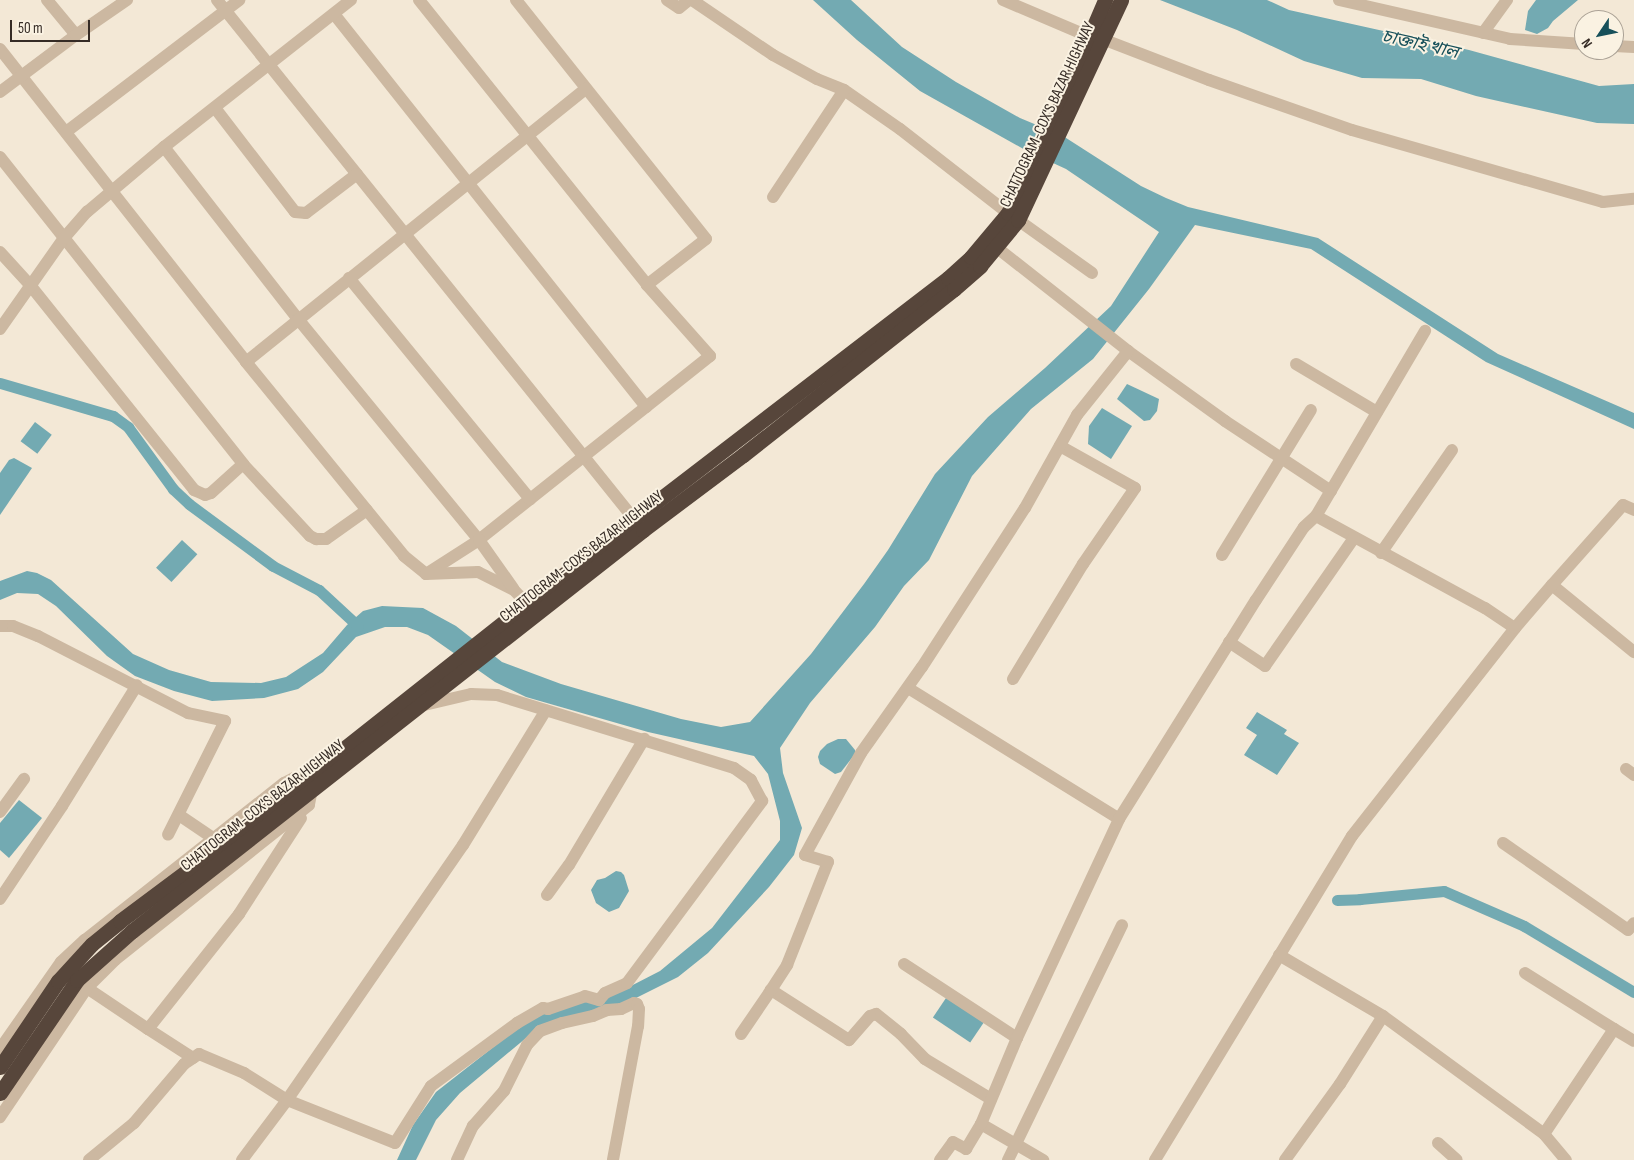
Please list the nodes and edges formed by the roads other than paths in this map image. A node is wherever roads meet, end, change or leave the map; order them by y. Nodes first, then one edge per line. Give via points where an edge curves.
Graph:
1 (47, 0) edge
2 (126, 0) edge
3 (217, 0) edge
4 (240, 0) edge
5 (352, 0) edge
6 (419, 0) edge
7 (516, 0) edge
8 (668, 0) edge
9 (691, 0) edge
10 (1003, 0) edge
11 (1121, 0) edge
12 (1339, 0) edge
13 (1507, 0) edge
14 (225, 10) junction
15 (1106, 11) edge
16 (334, 14) junction
17 (1483, 33) junction
18 (76, 35) junction
19 (1098, 38) junction
20 (1574, 43) edge
21 (0, 49) edge
22 (270, 65) junction
23 (21, 75) junction
24 (586, 89) junction
25 (844, 90) junction
26 (0, 92) edge
27 (216, 108) junction
28 (66, 132) junction
29 (527, 136) junction
30 (164, 147) junction
31 (0, 157) edge
32 (357, 174) junction
33 (468, 182) junction
34 (112, 190) junction
35 (773, 197) dead end
36 (1634, 199) edge
37 (1013, 216) junction
38 (404, 233) junction
39 (64, 238) junction
40 (996, 247) junction
41 (0, 252) edge
42 (1092, 273) dead end
43 (349, 278) junction
44 (30, 285) junction
45 (647, 285) junction
46 (298, 319) junction
47 (0, 328) edge
48 (1425, 331) dead end
49 (1128, 351) junction
50 (246, 362) junction
51 (1296, 364) dead end
52 (646, 407) junction
53 (1311, 410) dead end
54 (786, 412) junction
55 (1377, 412) junction
56 (1060, 446) junction
57 (1452, 450) dead end
58 (585, 456) junction
59 (1283, 458) junction
60 (243, 464) junction
61 (1331, 491) junction
62 (530, 499) junction
63 (367, 510) junction
64 (1634, 510) edge
65 (1316, 516) junction
66 (634, 518) junction
67 (1354, 538) junction
68 (479, 540) junction
69 (1381, 553) junction
70 (1222, 555) dead end
71 (426, 574) junction
72 (1552, 586) junction
73 (514, 590) junction
74 (527, 604) junction
75 (0, 626) edge
76 (1516, 628) junction
77 (1229, 642) junction
78 (1634, 652) edge
79 (1013, 679) dead end
80 (435, 684) junction
81 (138, 686) junction
82 (908, 688) junction
83 (416, 707) junction
84 (546, 710) junction
85 (644, 739) junction
86 (24, 779) dead end
87 (309, 784) junction
88 (309, 806) junction
89 (0, 812) edge
90 (179, 815) junction
91 (1119, 819) junction
92 (168, 835) dead end
93 (213, 838) junction
94 (1503, 843) dead end
95 (180, 870) junction
96 (160, 886) junction
97 (547, 895) dead end
98 (186, 896) junction
99 (0, 899) edge
100 (148, 919) junction
101 (1634, 923) edge
102 (1122, 926) dead end
103 (148, 934) junction
104 (1279, 955) junction
105 (904, 964) dead end
106 (1525, 973) dead end
107 (87, 988) junction
108 (771, 990) junction
109 (1383, 1016) junction
110 (148, 1029) junction
111 (1614, 1029) junction
112 (741, 1034) dead end
113 (1017, 1038) junction
114 (1634, 1041) edge
115 (0, 1049) edge
116 (194, 1058) junction
117 (0, 1067) edge
118 (0, 1093) edge
119 (287, 1100) junction
120 (991, 1100) junction
121 (0, 1117) edge
122 (980, 1124) junction
123 (1544, 1134) junction
124 (1438, 1142) dead end
125 (1017, 1144) junction
126 (89, 1160) edge
127 (242, 1160) edge
128 (457, 1160) edge
129 (613, 1160) edge
130 (940, 1160) edge
131 (1008, 1160) edge
132 (1043, 1160) edge
133 (1155, 1160) edge
134 (1285, 1160) edge
135 (1458, 1160) edge
136 (1566, 1160) edge

1 - 18 street
2 - 18 street
3 - 14 street
4 - 14 street
5 - 16 street
6 - 29 street
7 - 24 street
8 - 9 street via 679,8
9 - 25 street via 773,55
10 - 19 street
11 - 15 highway, CHATTOGRAM-COX'S BAZAR HIGHWAY
12 - 17 street
13 - 17 street
14 - 22 street
14 - 28 street
15 - 19 highway, CHATTOGRAM-COX'S BAZAR HIGHWAY
16 - 22 street
16 - 33 street
17 - 20 street via 1510,39
18 - 23 street
19 - 36 street via 1352,130 1603,202
19 - 37 highway, CHATTOGRAM-COX'S BAZAR HIGHWAY
21 - 23 street
22 - 27 street
22 - 32 street
23 - 26 street
23 - 28 street
24 - 29 street
24 - 45 street via 706,239
25 - 35 street
25 - 37 street
27 - 30 street
27 - 32 street via 295,212 306,213
28 - 34 street
29 - 33 street
29 - 45 street
30 - 34 street
30 - 46 street
31 - 39 street
32 - 38 street
33 - 38 street
33 - 52 street
34 - 39 street
34 - 50 street
37 - 40 highway, CHATTOGRAM-COX'S BAZAR HIGHWAY
37 - 42 street
37 - 54 highway, CHATTOGRAM-COX'S BAZAR HIGHWAY via 948,278
38 - 43 street
38 - 58 street
39 - 44 street
39 - 60 street
40 - 49 street
40 - 54 highway, CHATTOGRAM-COX'S BAZAR HIGHWAY via 954,290
41 - 44 street
43 - 46 street
43 - 62 street
44 - 47 street
44 - 60 street via 194,490 205,495 211,493
45 - 52 street via 710,356
46 - 50 street
46 - 68 street
48 - 55 street
49 - 56 street via 1078,416
49 - 59 street
50 - 63 street
51 - 55 street
52 - 58 street
53 - 59 street
54 - 66 highway, CHATTOGRAM-COX'S BAZAR HIGHWAY
54 - 80 highway, CHATTOGRAM-COX'S BAZAR HIGHWAY via 513,634
55 - 61 street
56 - 79 street via 1135,488 1083,564
56 - 82 street via 1025,508
57 - 69 street
58 - 62 street
58 - 66 street
59 - 61 street
59 - 70 street
60 - 63 street via 316,540 326,539
61 - 65 street
62 - 68 street
63 - 71 street via 404,556
64 - 72 street via 1623,505
65 - 67 street
65 - 77 street via 1304,527
66 - 74 highway, CHATTOGRAM-COX'S BAZAR HIGHWAY
67 - 69 street
67 - 77 street via 1265,666
68 - 71 street
68 - 73 street
69 - 76 street
71 - 73 street via 478,572
72 - 76 street
72 - 78 street
73 - 74 street
74 - 80 highway, CHATTOGRAM-COX'S BAZAR HIGHWAY
75 - 81 street via 13,626 38,636
76 - 104 street via 1352,836
77 - 91 street
80 - 83 highway, CHATTOGRAM-COX'S BAZAR HIGHWAY
80 - 87 highway, CHATTOGRAM-COX'S BAZAR HIGHWAY
81 - 90 street via 188,713 225,721
81 - 99 street
82 - 91 street
82 - 108 street via 861,754 805,855 828,862 787,965
83 - 84 street via 471,694 498,695
83 - 87 highway, CHATTOGRAM-COX'S BAZAR HIGHWAY
84 - 85 street
84 - 119 street via 463,845
85 - 97 street via 569,865
85 - 119 street via 734,768 751,780 762,801 627,983 605,993 599,1000 585,996 543,1008 517,1023 431,1086 395,1144
86 - 89 street
87 - 88 street
87 - 93 street via 294,778
87 - 95 highway, CHATTOGRAM-COX'S BAZAR HIGHWAY
87 - 98 highway, CHATTOGRAM-COX'S BAZAR HIGHWAY
88 - 98 street
88 - 110 street via 239,914
90 - 92 street
90 - 93 street
91 - 113 street
93 - 95 street
94 - 101 street via 1628,930
95 - 96 highway, CHATTOGRAM-COX'S BAZAR HIGHWAY
96 - 115 street via 92,934 61,962
96 - 117 highway, CHATTOGRAM-COX'S BAZAR HIGHWAY via 66,972
98 - 100 highway, CHATTOGRAM-COX'S BAZAR HIGHWAY
98 - 103 street
100 - 103 street
100 - 118 highway, CHATTOGRAM-COX'S BAZAR HIGHWAY via 77,980
102 - 125 street
103 - 107 street
104 - 109 street
104 - 133 street
105 - 113 street
106 - 111 street
107 - 110 street
107 - 121 street
108 - 112 street
108 - 120 street via 849,1040 870,1016 876,1014 925,1059
109 - 123 street
109 - 134 street via 1340,1084
110 - 116 street
111 - 114 street
111 - 123 street
113 - 120 street
116 - 119 street via 199,1054 244,1073
116 - 126 street via 184,1064 134,1122
119 - 127 street
120 - 122 street
122 - 125 street
122 - 130 street via 966,1149 953,1142
123 - 136 street
124 - 135 street
125 - 131 street
125 - 132 street
128 - 129 street via 473,1126 504,1091 527,1045 540,1031 634,1003 640,1009 638,1026

